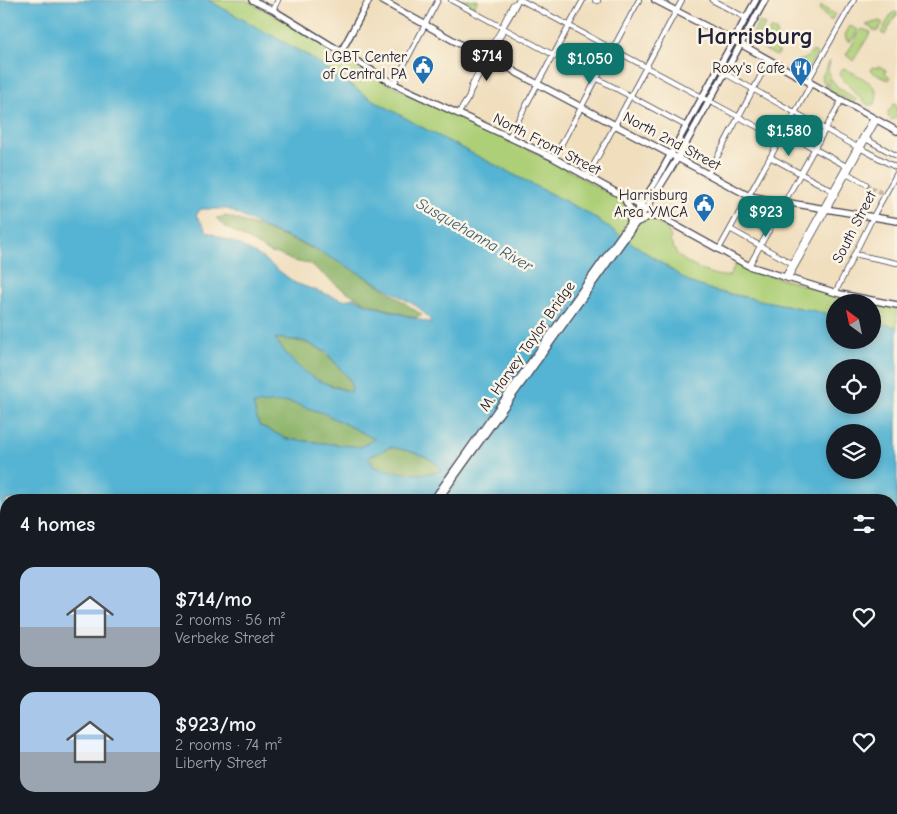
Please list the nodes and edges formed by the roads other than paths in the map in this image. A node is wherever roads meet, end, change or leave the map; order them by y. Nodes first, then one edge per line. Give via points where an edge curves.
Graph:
1 (252, 0) edge
2 (278, 0) edge
3 (369, 0) edge
4 (381, 0) edge
5 (438, 0) edge
6 (451, 0) edge
7 (583, 0) edge
8 (639, 0) edge
9 (655, 0) edge
10 (682, 0) edge
11 (712, 0) edge
12 (756, 0) edge
13 (765, 0) edge
14 (854, 0) edge
15 (518, 1) edge
16 (273, 10) junction
17 (676, 11) junction
18 (746, 18) junction
19 (426, 24) junction
20 (569, 26) junction
21 (503, 28) junction
22 (733, 41) junction
23 (740, 44) junction
24 (612, 49) junction
25 (341, 52) junction
26 (554, 55) junction
27 (488, 57) junction
28 (770, 60) junction
29 (646, 67) junction
30 (724, 73) junction
31 (597, 78) junction
32 (394, 84) junction
33 (538, 84) junction
34 (810, 84) junction
35 (754, 89) junction
36 (630, 95) junction
37 (702, 97) junction
38 (709, 101) junction
39 (841, 101) junction
40 (581, 107) junction
41 (459, 112) junction
42 (795, 112) junction
43 (739, 117) junction
44 (875, 119) junction
45 (615, 124) junction
46 (686, 126) junction
47 (825, 129) junction
48 (784, 132) junction
49 (897, 132) edge
50 (509, 137) junction
51 (780, 139) junction
52 (866, 139) junction
53 (859, 147) junction
54 (814, 148) junction
55 (670, 154) junction
56 (897, 156) edge
57 (770, 157) junction
58 (554, 158) junction
59 (677, 158) junction
60 (846, 166) junction
61 (897, 168) edge
62 (800, 173) junction
63 (847, 173) junction
64 (897, 173) edge
65 (708, 174) junction
66 (587, 177) junction
67 (866, 184) tunnel mouth
68 (833, 191) junction
69 (622, 196) junction
70 (749, 196) junction
71 (785, 202) junction
72 (643, 208) junction
73 (825, 209) junction
74 (738, 214) junction
75 (873, 217) junction
76 (661, 218) junction
77 (897, 222) edge
78 (632, 224) junction
79 (730, 229) junction
80 (627, 231) junction
81 (769, 231) junction
82 (761, 246) junction
83 (719, 249) junction
84 (854, 254) junction
85 (897, 263) edge
86 (793, 264) junction
87 (749, 266) junction
88 (786, 278) junction
89 (835, 293) junction
90 (897, 305) edge
91 (437, 494) edge
92 (442, 494) edge

1 - 16 main road, North Front Street
2 - 16 street
3 - 25 main road
4 - 19 main road, North 2nd Street
5 - 19 street
6 - 21 street
7 - 20 street
8 - 24 street
9 - 17 main road
10 - 17 street
11 - 18 street
12 - 18 main road
13 - 23 main road
14 - 34 street via 809,79
15 - 20 street
15 - 21 street via 513,4
16 - 25 main road, North Front Street
17 - 22 main road
17 - 29 street
18 - 22 main road
19 - 27 main road, North 2nd Street
19 - 32 street
20 - 24 street
20 - 26 street
21 - 26 street
21 - 27 street
22 - 23 main road
22 - 37 main road
23 - 28 main road
23 - 30 main road
24 - 29 street
24 - 31 street
25 - 32 main road, North Front Street
26 - 31 street
26 - 33 street
27 - 33 main road, North 2nd Street
27 - 41 street
28 - 34 main road
28 - 35 street
29 - 36 street
29 - 37 street
30 - 35 street
30 - 38 main road
31 - 36 street
31 - 40 street
32 - 41 main road, North Front Street
33 - 40 main road, North 2nd Street
33 - 50 street
34 - 39 main road
34 - 42 street
35 - 42 street
35 - 43 street
36 - 45 street
36 - 46 street
37 - 38 street
37 - 46 main road
38 - 43 street
38 - 59 main road
39 - 44 main road
39 - 47 street
40 - 45 main road, North 2nd Street
40 - 58 street
41 - 50 main road, North Front Street
42 - 47 street
42 - 48 street
43 - 51 street
43 - 65 street
44 - 49 main road
44 - 52 street
44 - 53 street
45 - 55 main road, North 2nd Street
45 - 66 street
46 - 55 main road
47 - 53 street
47 - 54 street
48 - 51 street
48 - 54 street
50 - 58 main road, North Front Street
51 - 57 street
52 - 53 street
52 - 56 street
53 - 60 street
53 - 61 street
53 - 63 street
54 - 60 street
54 - 62 street
55 - 59 main road, North 2nd Street
55 - 72 main road
57 - 62 street
57 - 70 street
58 - 66 main road, North Front Street
59 - 65 main road, North 2nd Street
59 - 72 main road
60 - 68 street
62 - 68 street
62 - 71 street
63 - 67 street
63 - 73 street
64 - 75 street, South Street
65 - 70 main road, North 2nd Street
66 - 69 main road, North Front Street
68 - 73 street
69 - 72 main road, North Front Street
69 - 78 main road via 631,211
70 - 71 main road, North 2nd Street
70 - 74 street
71 - 73 main road, North 2nd Street
71 - 81 street
72 - 76 main road, North Front Street
72 - 78 main road, M. Harvey Taylor Bridge
73 - 75 main road, North 2nd Street
73 - 86 street
73 - 88 street
74 - 79 street
74 - 81 street
75 - 77 main road, North 2nd Street
75 - 84 street, South Street
76 - 78 main road via 646,218
76 - 83 main road, North Front Street
78 - 80 main road, M. Harvey Taylor Bridge
79 - 82 street
79 - 83 street
80 - 91 main road, M. Harvey Taylor Bridge
80 - 92 main road, M. Harvey Taylor Bridge
81 - 82 street
82 - 86 street
82 - 87 street
83 - 87 main road, North Front Street
84 - 85 street
84 - 89 street, South Street
86 - 88 street
87 - 88 main road, North Front Street
88 - 89 main road, North Front Street
89 - 90 main road, North Front Street

